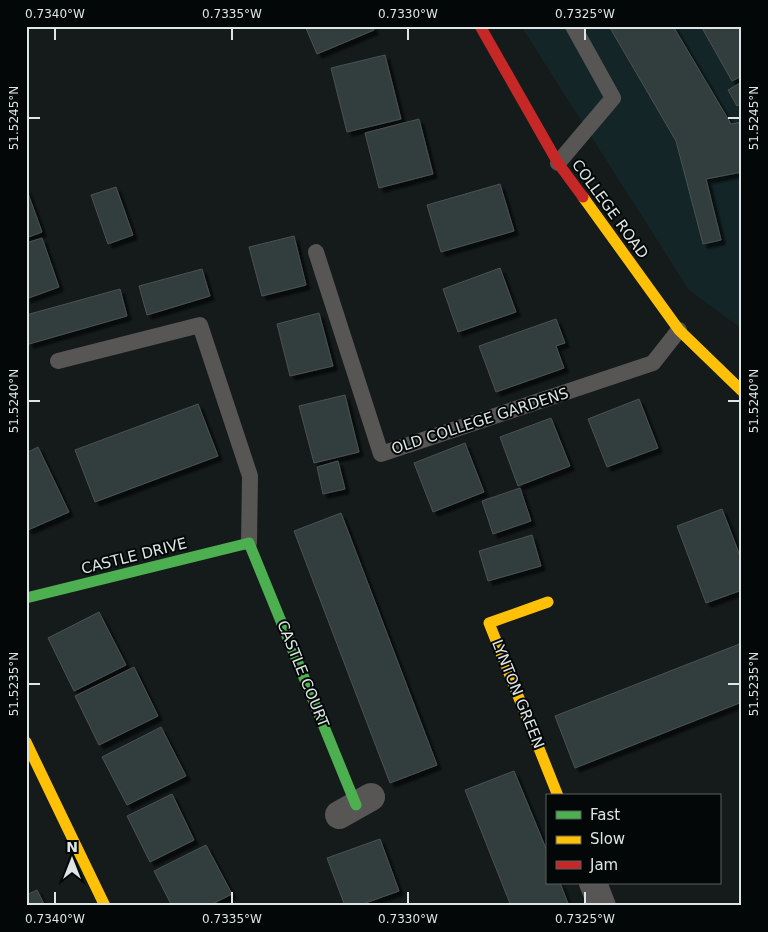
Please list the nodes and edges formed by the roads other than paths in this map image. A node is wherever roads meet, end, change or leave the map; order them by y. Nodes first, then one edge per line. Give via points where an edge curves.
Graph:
1 (480, 26) edge
2 (573, 26) edge
3 (558, 163) junction
4 (316, 252) dead end
5 (679, 330) junction
6 (58, 361) dead end
7 (742, 391) edge
8 (249, 543) junction
9 (26, 598) edge
10 (548, 602) dead end
11 (26, 742) edge
12 (557, 794) edge
13 (355, 806) dead end
14 (593, 884) edge
15 (105, 906) edge
16 (602, 906) edge

1 - 3 street, COLLEGE ROAD
2 - 3 lane via 613,98
3 - 5 street, COLLEGE ROAD
4 - 5 lane, OLD COLLEGE GARDENS via 381,454 653,363
5 - 7 street, COLLEGE ROAD
6 - 8 lane via 200,325 250,476
8 - 9 street, CASTLE DRIVE
8 - 13 street, CASTLE COURT
10 - 12 street, LYNTON GREEN via 489,623
11 - 15 street
14 - 16 street

